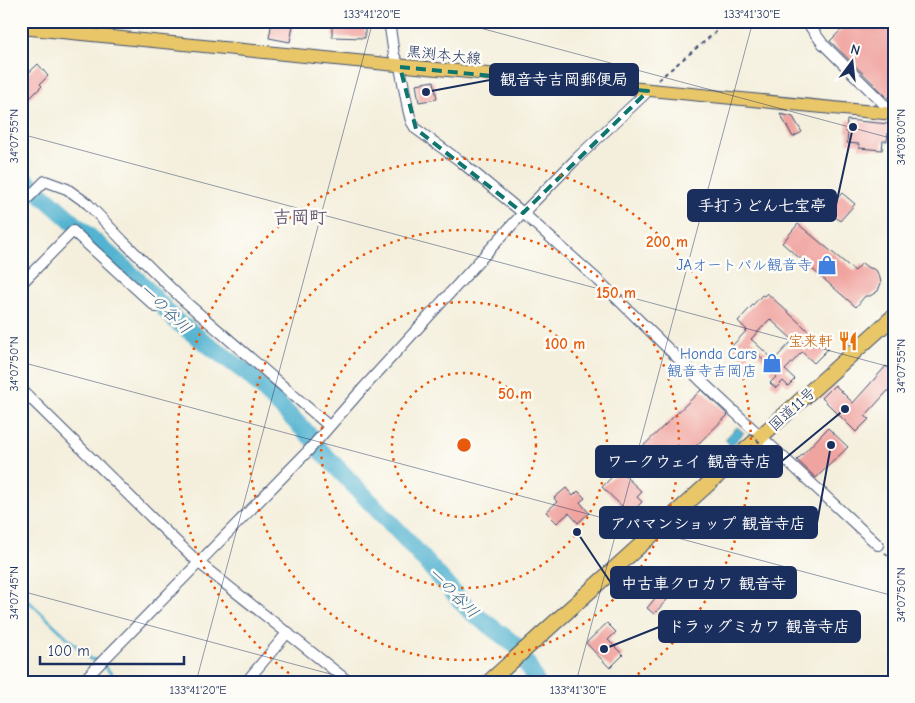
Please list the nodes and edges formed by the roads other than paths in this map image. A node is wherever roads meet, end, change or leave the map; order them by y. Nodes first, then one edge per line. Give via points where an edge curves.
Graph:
1 (390, 21) edge
2 (806, 21) edge
3 (21, 28) edge
4 (400, 67) junction
5 (648, 91) junction
6 (894, 114) edge
7 (24, 202) edge
8 (523, 213) junction
9 (21, 284) edge
10 (156, 307) dead end
11 (894, 316) edge
12 (21, 389) edge
13 (329, 426) junction
14 (758, 439) junction
15 (878, 545) road end
16 (200, 563) junction
17 (288, 632) junction
18 (82, 682) edge
19 (246, 682) edge
20 (349, 682) edge
21 (489, 682) edge

1 - 4 street via 394,56
2 - 6 street via 823,44
3 - 4 main road, 黒渕本大線
4 - 5 main road, 黒渕本大線
4 - 8 street via 416,129
5 - 6 main road, 黒渕本大線
5 - 8 street
7 - 13 street via 45,181 67,189 88,204 181,298
8 - 13 street
8 - 14 street via 599,281
9 - 10 street via 73,231
11 - 14 highway, 国道11号
12 - 16 street
13 - 16 street
14 - 15 street
14 - 21 highway, 国道11号
16 - 17 street
16 - 18 street
17 - 19 street
17 - 20 street

